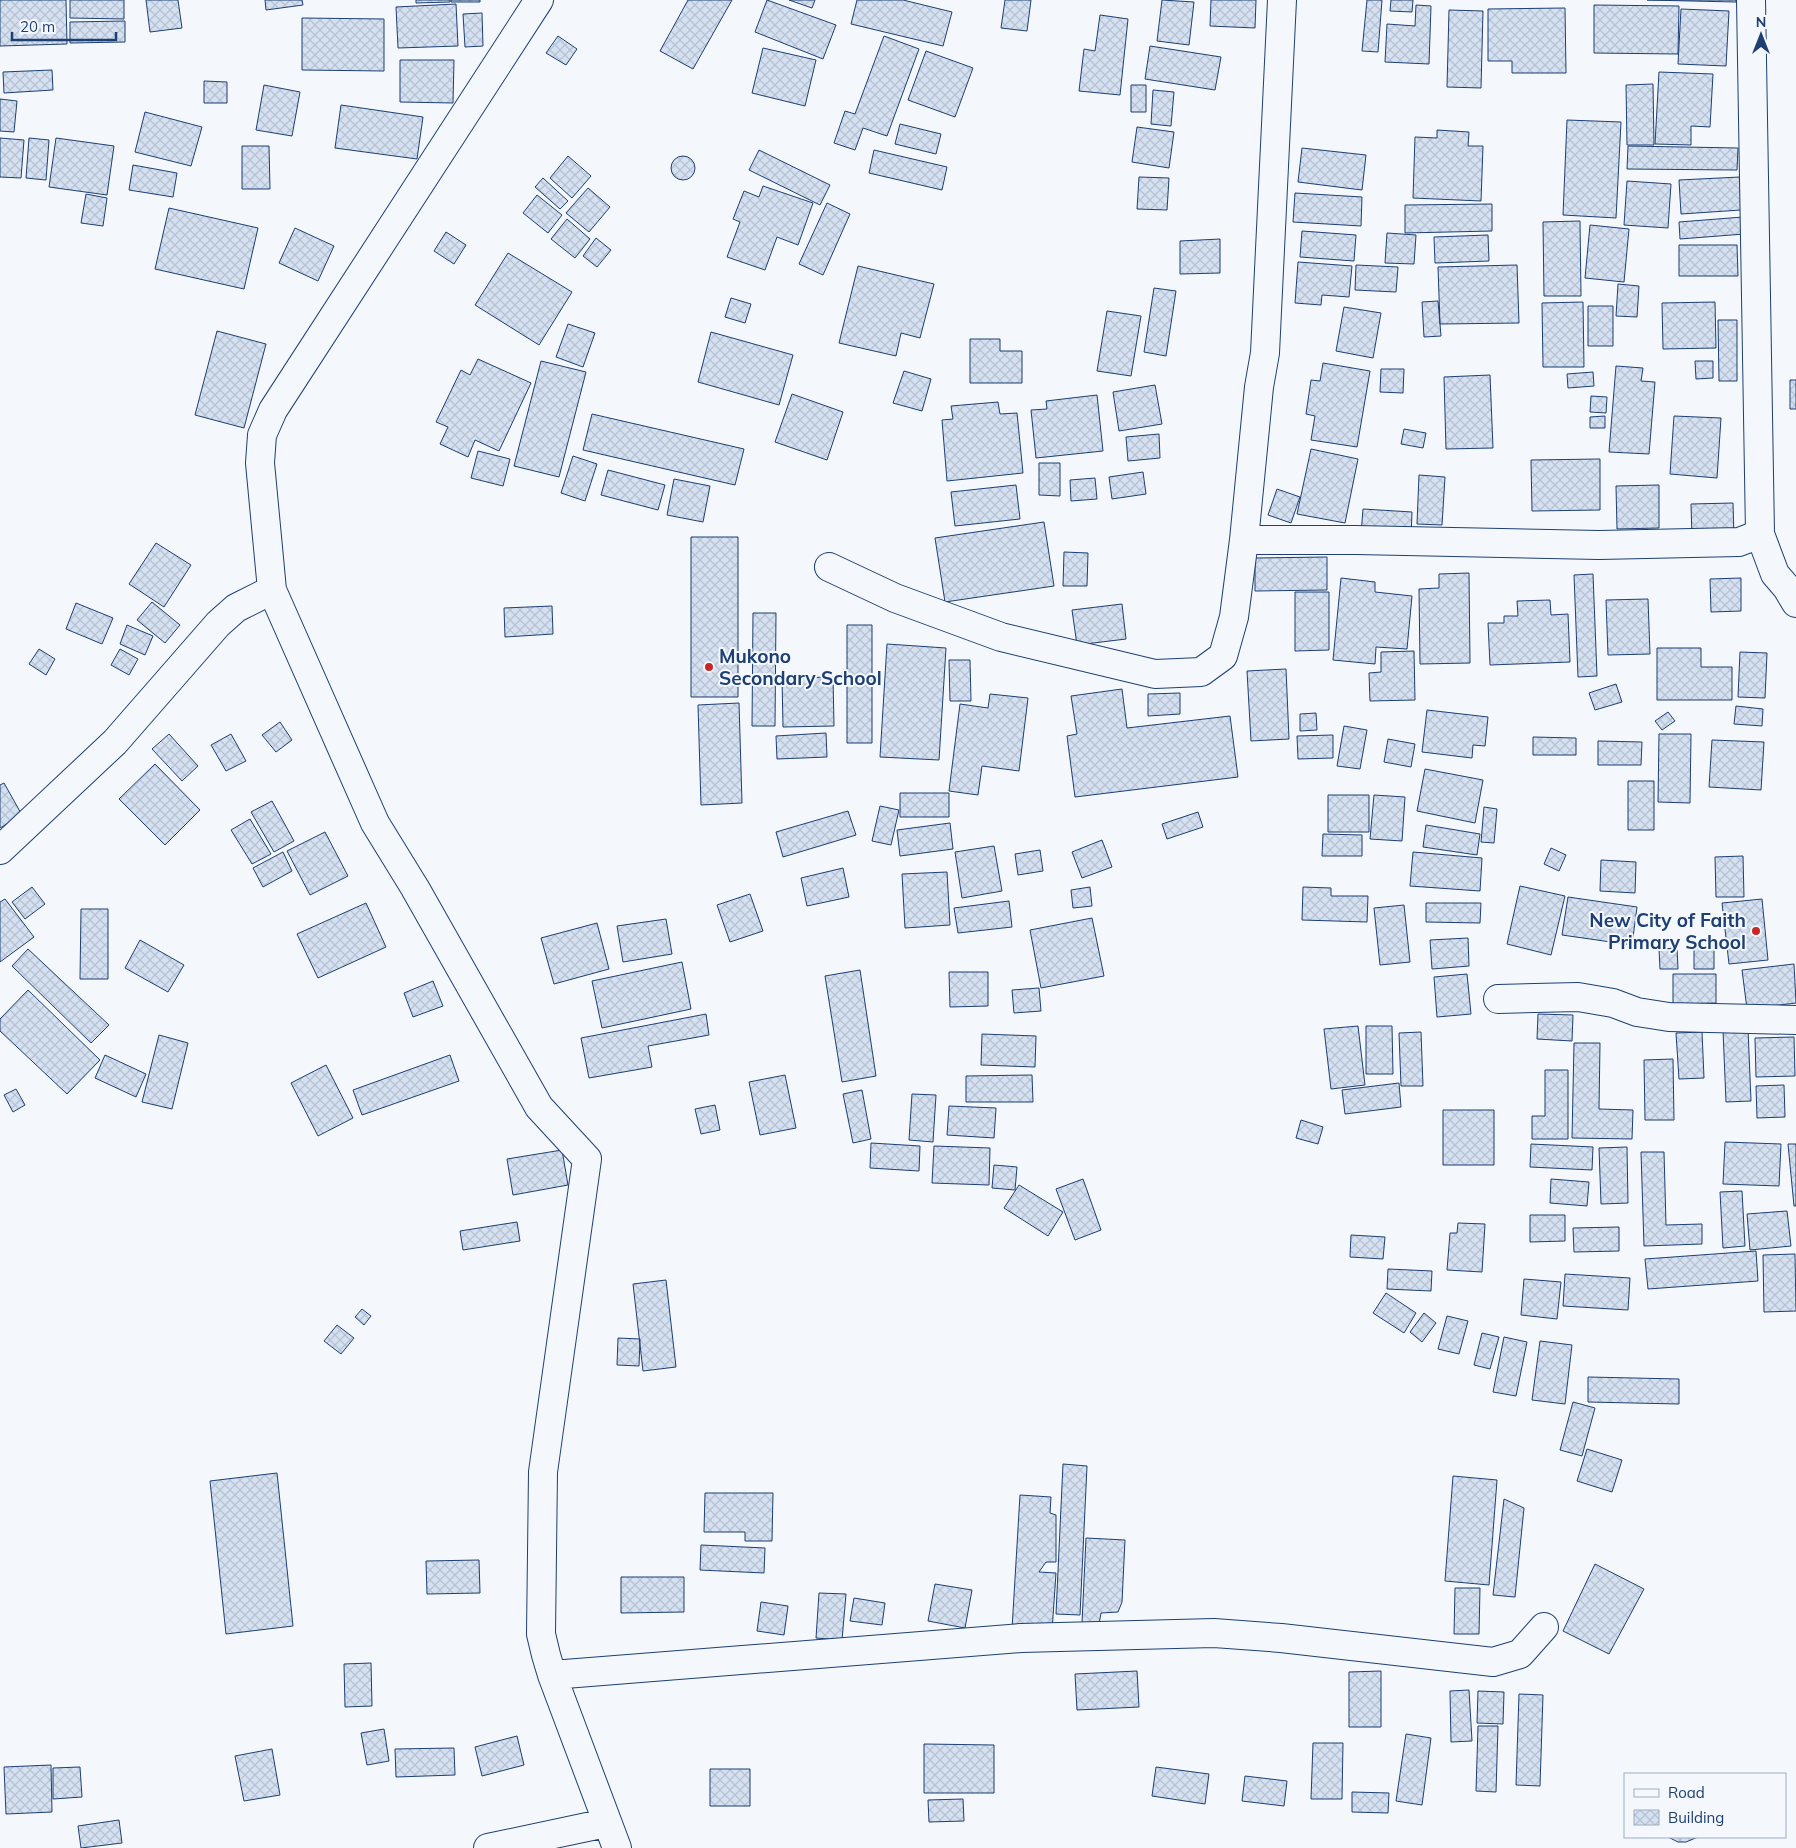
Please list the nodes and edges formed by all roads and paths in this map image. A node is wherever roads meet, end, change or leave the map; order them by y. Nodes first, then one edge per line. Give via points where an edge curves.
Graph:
1 (539, 0) edge
2 (1282, 0) edge
3 (1751, 0) edge
4 (1760, 534) junction
5 (1244, 540) junction
6 (829, 567) dead end
7 (272, 590) junction
8 (1796, 604) edge
9 (0, 850) edge
10 (1498, 999) dead end
11 (1796, 1020) edge
12 (1544, 1628) dead end
13 (552, 1675) junction
14 (606, 1823) junction
15 (488, 1848) edge
16 (617, 1848) edge

1 - 7 street via 273,410 262,435 260,463
2 - 5 street via 1267,337
3 - 4 street
4 - 5 street via 1739,542 1608,545
4 - 8 street via 1775,574
5 - 6 street via 1234,617 1223,656 1200,672 1155,674 1001,638 894,598
7 - 9 street via 236,608 218,624 116,742
7 - 13 street via 375,823 539,1107 587,1159 543,1472 542,1634
10 - 11 street via 1578,997 1669,1017
12 - 13 street via 1520,1654 1493,1662 1214,1633 1021,1638
13 - 14 street
14 - 15 street
14 - 16 street

